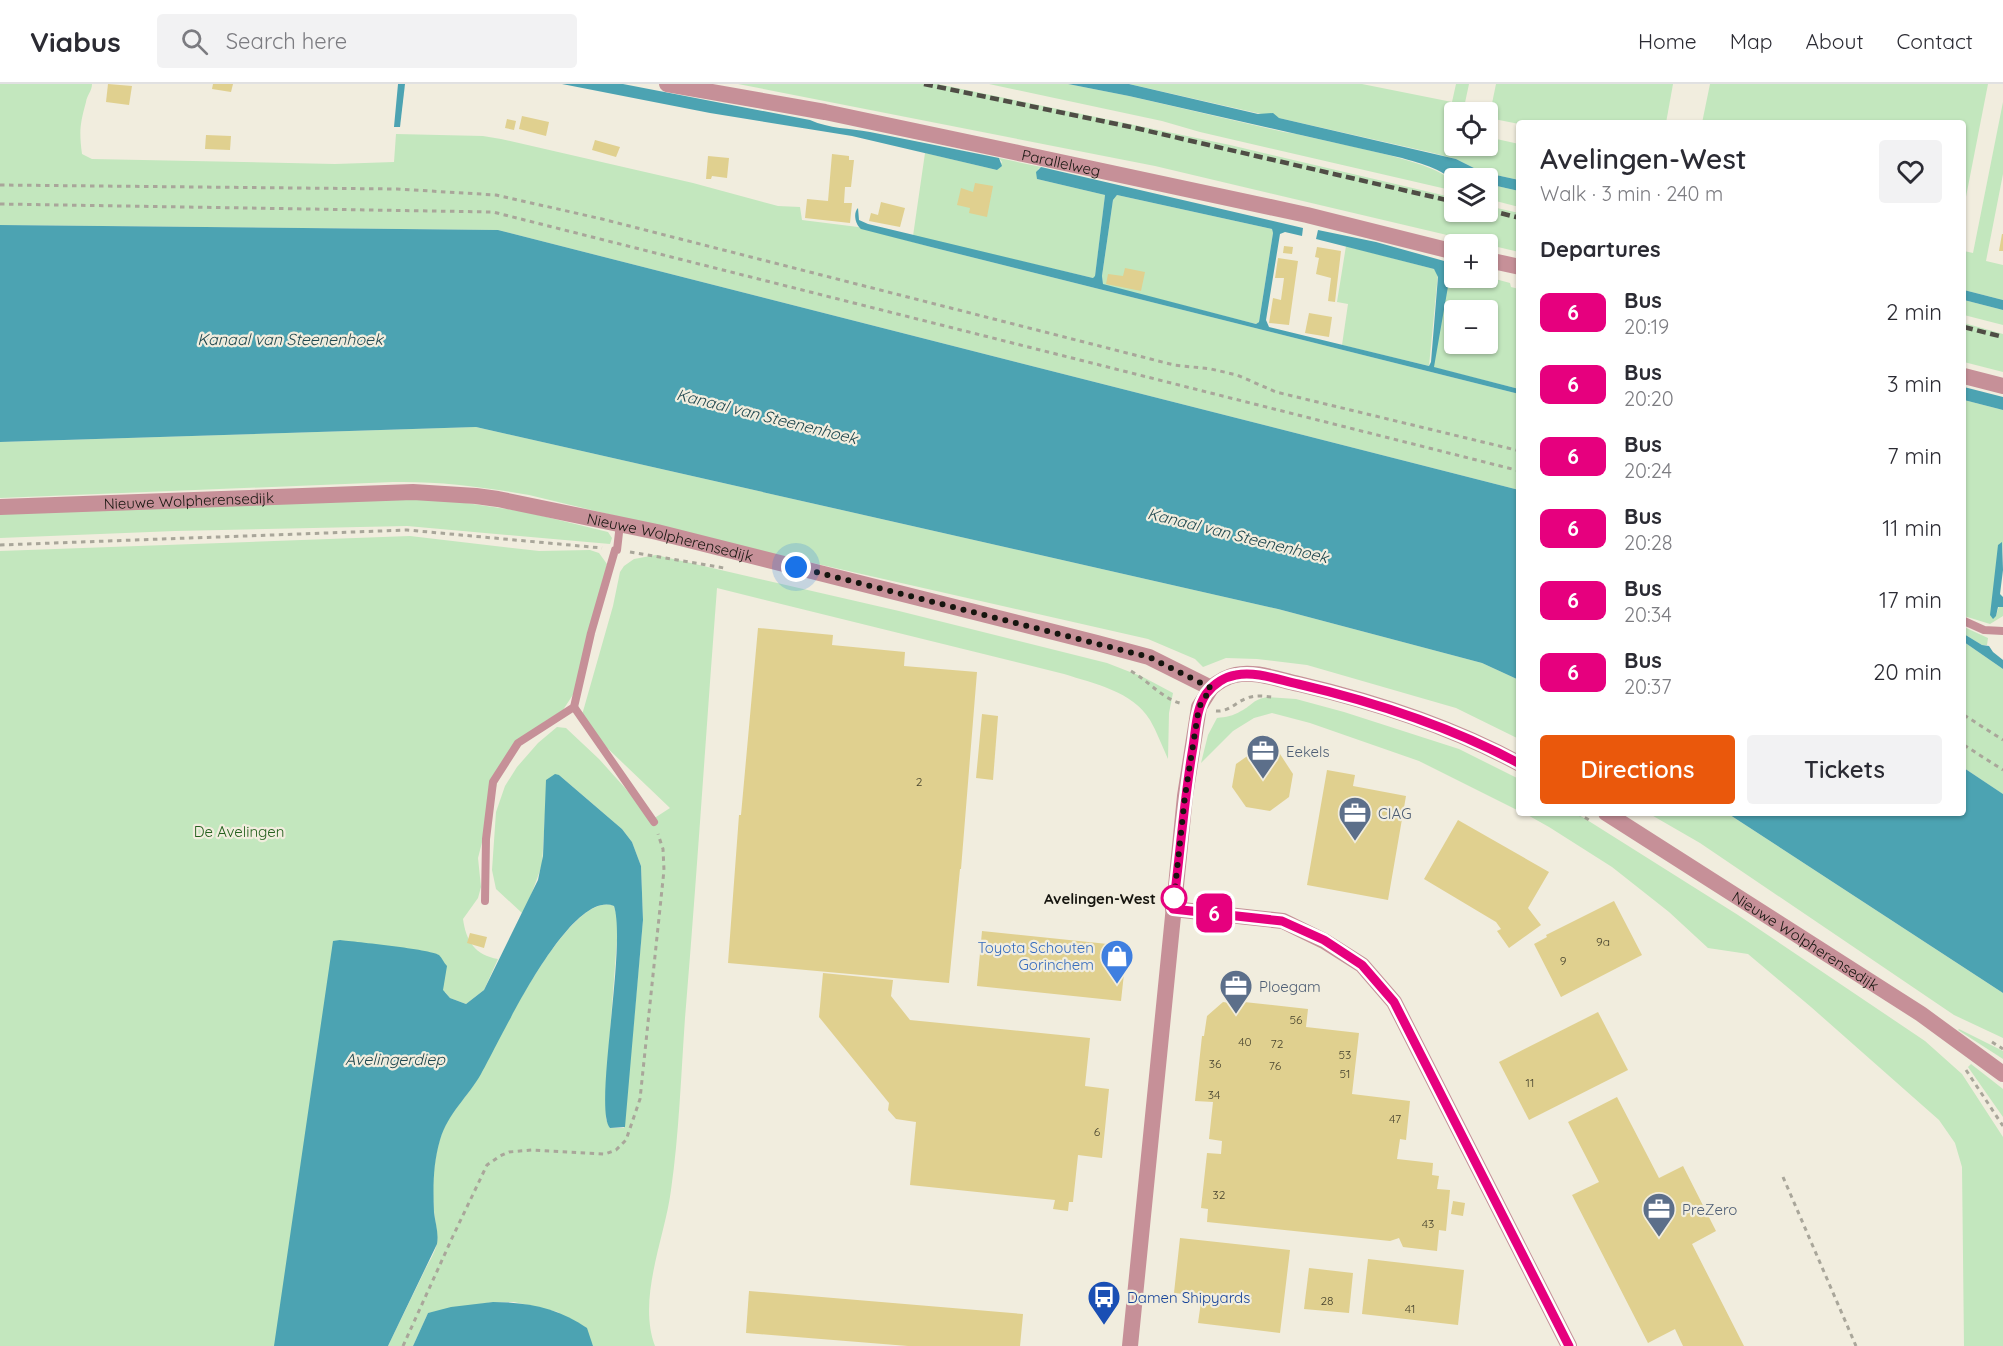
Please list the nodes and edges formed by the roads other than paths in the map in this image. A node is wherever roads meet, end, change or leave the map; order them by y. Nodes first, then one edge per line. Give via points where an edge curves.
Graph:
1 (667, 84) edge
2 (1444, 249) edge
3 (1498, 262) edge
4 (1516, 266) edge
5 (1966, 377) edge
6 (2003, 386) edge
7 (0, 507) edge
8 (620, 524) junction
9 (1966, 622) edge
10 (2003, 631) edge
11 (1211, 688) junction
12 (574, 707) junction
13 (1516, 762) edge
14 (1611, 816) edge
15 (654, 822) road end
16 (485, 901) dead end
17 (1173, 909) junction
18 (2003, 1074) edge
19 (1130, 1346) edge
20 (1569, 1346) edge

1 - 2 street, Parallelweg via 825,112 1023,154 1307,215
3 - 4 street
5 - 6 street
7 - 8 street, Nieuwe Wolpherensedijk via 413,492 476,495
8 - 11 street, Nieuwe Wolpherensedijk via 1149,657
8 - 12 lane via 617,550
9 - 10 lane via 1984,630
11 - 13 street via 1234,675 1245,674 1357,698 1480,743
11 - 17 street via 1199,707
12 - 15 lane
12 - 16 lane via 518,743 493,782 486,838
14 - 18 street, Nieuwe Wolpherensedijk via 1921,1014
17 - 19 street
17 - 20 street via 1282,921 1324,940 1362,965 1394,1002

